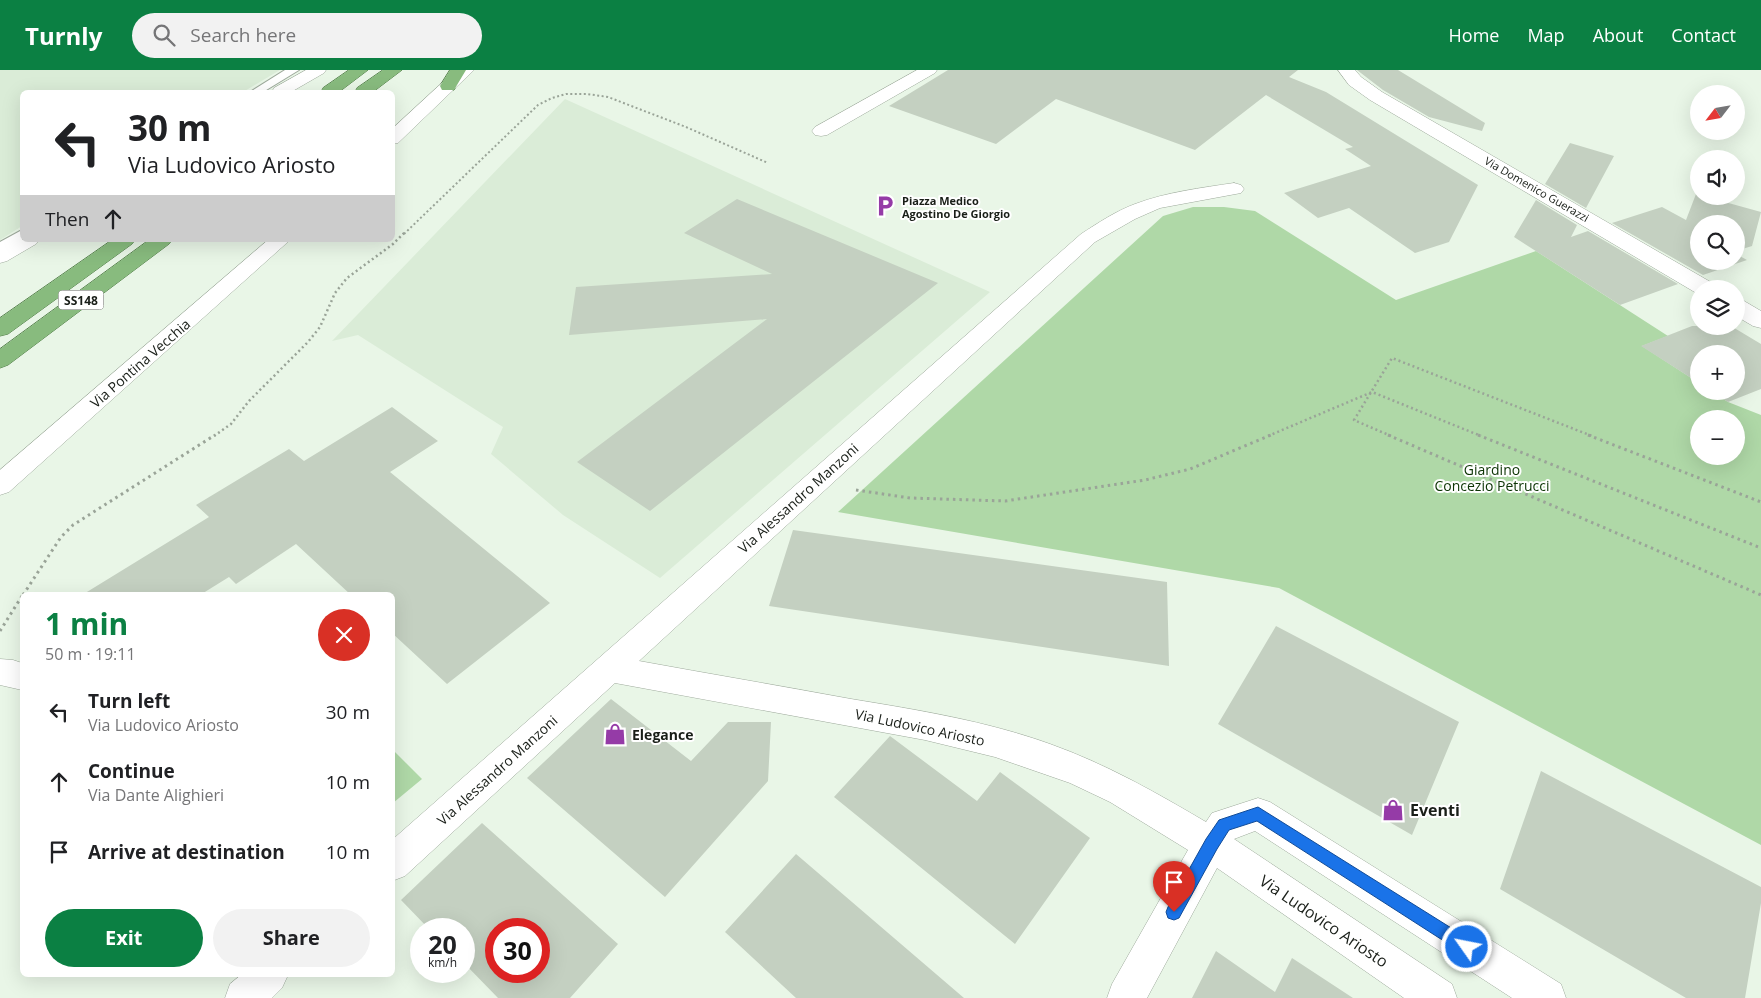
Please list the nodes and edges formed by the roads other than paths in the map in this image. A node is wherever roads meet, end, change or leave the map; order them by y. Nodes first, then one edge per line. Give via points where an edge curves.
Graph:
1 (293, 70) edge
2 (318, 70) edge
3 (360, 70) edge
4 (394, 70) edge
5 (458, 70) edge
6 (466, 70) edge
7 (929, 70) edge
8 (1346, 70) edge
9 (448, 86) junction
10 (259, 90) edge
11 (283, 90) edge
12 (332, 90) edge
13 (366, 90) edge
14 (821, 131) dead end
15 (395, 136) edge
16 (1234, 190) dead end
17 (20, 235) edge
18 (26, 242) edge
19 (122, 242) edge
20 (159, 242) edge
21 (278, 242) edge
22 (0, 248) edge
23 (0, 257) edge
24 (1691, 280) edge
25 (1745, 311) edge
26 (1761, 321) edge
27 (0, 330) edge
28 (0, 360) edge
29 (0, 485) edge
30 (609, 669) junction
31 (0, 672) edge
32 (20, 676) edge
33 (1212, 844) junction
34 (395, 861) edge
35 (267, 977) edge
36 (244, 998) edge
37 (1126, 998) edge
38 (1438, 998) edge
39 (1547, 998) edge

1 - 10 lane
2 - 11 street
3 - 12 highway
4 - 13 highway
5 - 9 highway
6 - 9 street
7 - 14 street
8 - 24 street, Via Domenico Guerazzi via 1368,90
9 - 15 street
16 - 30 street, Via Alessandro Manzoni via 1142,208 1088,238
17 - 22 lane
18 - 23 street
19 - 27 highway, SS148
20 - 28 highway, SS148
21 - 29 street, Via Pontina Vecchia
25 - 26 street
30 - 33 street, Via Ludovico Ariosto via 925,726 995,742 1050,759 1106,783
30 - 34 street, Via Alessandro Manzoni
31 - 32 street
33 - 37 street
33 - 38 street, Via Ludovico Ariosto
33 - 39 street via 1224,825 1258,814
35 - 36 street

